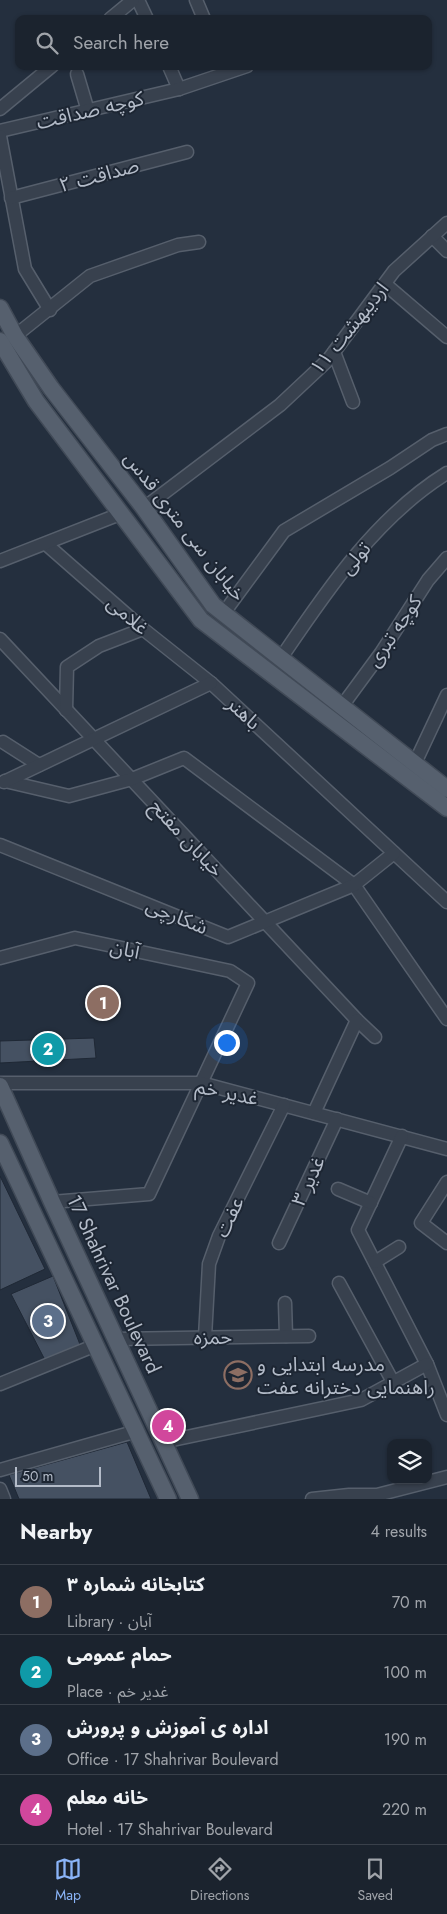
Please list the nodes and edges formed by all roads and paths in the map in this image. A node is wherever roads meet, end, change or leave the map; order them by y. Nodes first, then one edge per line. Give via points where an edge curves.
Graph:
1 (134, 0) edge
2 (138, 0) edge
3 (196, 0) edge
4 (115, 15) edge
5 (145, 15) edge
6 (202, 15) edge
7 (47, 70) edge
8 (171, 70) edge
9 (224, 70) edge
10 (76, 74) dead end
11 (179, 89) junction
12 (0, 109) edge
13 (88, 111) junction
14 (0, 131) edge
15 (0, 136) edge
16 (187, 152) dead end
17 (11, 198) junction
18 (447, 223) edge
19 (432, 236) junction
20 (199, 242) dead end
21 (447, 251) edge
22 (385, 284) junction
23 (0, 308) edge
24 (50, 310) junction
25 (447, 337) edge
26 (8, 339) edge
27 (334, 352) junction
28 (51, 388) junction
29 (36, 401) junction
30 (353, 402) dead end
31 (447, 434) edge
32 (447, 473) edge
33 (144, 508) junction
34 (120, 514) junction
35 (46, 544) junction
36 (0, 547) edge
37 (447, 558) edge
38 (4, 560) edge
39 (218, 609) junction
40 (201, 620) junction
41 (144, 629) junction
42 (0, 640) edge
43 (280, 658) junction
44 (211, 683) junction
45 (447, 696) edge
46 (342, 706) junction
47 (66, 710) junction
48 (93, 739) junction
49 (3, 742) dead end
50 (415, 763) junction
51 (38, 765) junction
52 (132, 780) junction
53 (3, 782) edge
54 (447, 789) edge
55 (447, 808) edge
56 (0, 845) edge
57 (394, 853) junction
58 (354, 886) junction
59 (447, 902) edge
60 (265, 922) junction
61 (0, 958) edge
62 (447, 1019) edge
63 (357, 1020) junction
64 (375, 1037) dead end
65 (201, 1083) junction
66 (0, 1084) edge
67 (284, 1105) junction
68 (314, 1113) junction
69 (337, 1119) junction
70 (402, 1136) junction
71 (0, 1143) edge
72 (447, 1149) edge
73 (447, 1182) edge
74 (338, 1189) dead end
75 (52, 1202) junction
76 (371, 1203) junction
77 (279, 1242) dead end
78 (447, 1243) edge
79 (399, 1247) dead end
80 (375, 1262) junction
81 (339, 1283) dead end
82 (284, 1303) dead end
83 (286, 1336) junction
84 (309, 1336) dead end
85 (205, 1337) junction
86 (116, 1339) junction
87 (96, 1346) junction
88 (427, 1364) junction
89 (393, 1382) junction
90 (0, 1384) edge
91 (447, 1415) edge
92 (137, 1431) junction
93 (163, 1442) junction
94 (0, 1470) edge
95 (447, 1476) edge
96 (0, 1489) edge
97 (4, 1499) edge
98 (168, 1499) edge
99 (190, 1499) edge
100 (312, 1499) edge

1 - 4 street
2 - 5 street
3 - 6 street
7 - 12 street
8 - 11 street
9 - 11 street, کوچه صداقت
10 - 13 street
11 - 13 street, کوچه صداقت
13 - 14 street, کوچه صداقت
15 - 17 street
16 - 17 street, صداقت ۲
17 - 24 street via 26,269
18 - 19 street, ۱۱ اردیبهشت
19 - 21 street
19 - 22 street, ۱۱ اردیبهشت via 394,271
20 - 24 street via 178,245 90,276
22 - 25 street
22 - 27 street, ۱۱ اردیبهشت
23 - 26 main road, خیابان سی متری قدس
24 - 26 street
26 - 28 main road, خیابان سی متری قدس
26 - 29 main road, خیابان سی متری قدس
27 - 30 street
27 - 33 street, ۱۱ اردیبهشت via 280,405
28 - 29 main road via 40,381 35,386
28 - 33 main road, خیابان سی متری قدس
29 - 34 main road, خیابان سی متری قدس
31 - 39 street via 432,440 284,531
32 - 43 street, تولی via 423,488 357,554 322,597
33 - 39 main road, خیابان سی متری قدس
34 - 35 street
34 - 40 main road, خیابان سی متری قدس
35 - 38 street
35 - 41 street, غلامی
36 - 38 street
37 - 46 street, کوچه تبری via 428,580
39 - 40 main road
39 - 43 main road, خیابان سی متری قدس
40 - 55 main road, خیابان سی متری قدس
41 - 44 street, غلامی
41 - 47 street via 99,646 67,667
42 - 47 street, خیابان مفتح
43 - 46 main road, خیابان سی متری قدس
44 - 48 street, باهنر
44 - 57 street, باهنر
45 - 50 street
46 - 50 main road, خیابان سی متری قدس
47 - 48 street, خیابان مفتح
48 - 51 street, باهنر
48 - 52 street, خیابان مفتح
49 - 51 street
50 - 54 main road, خیابان سی متری قدس
51 - 53 street, باهنر
52 - 53 street via 69,796
52 - 58 street via 184,758
52 - 60 street, خیابان مفتح
56 - 60 street, شکارچی via 228,937
57 - 58 street, شکارچی
57 - 59 street, باهنر
58 - 60 street, شکارچی
58 - 62 street
60 - 63 street, خیابان مفتح
61 - 65 street, آبان via 75,938 230,971 248,983
63 - 64 street, خیابان مفتح
63 - 68 street
65 - 66 street, غدیر خم
65 - 67 street, غدیر خم
65 - 75 street via 148,1194
66 - 75 main road, 17 Shahrivar Boulevard
67 - 68 street, غدیر خم
67 - 85 street, عفت via 219,1236 209,1264
68 - 69 street, غدیر خم
69 - 70 street, غدیر خم
69 - 77 street, غدیر ۳
70 - 72 street, غدیر خم
70 - 76 street
71 - 87 main road, 17 Shahrivar Boulevard
73 - 78 street via 421,1224
74 - 76 street
75 - 86 main road, 17 Shahrivar Boulevard
76 - 80 street via 358,1230
79 - 80 street
80 - 88 street
81 - 89 street
82 - 83 street
83 - 84 street, حمزه
83 - 85 street, حمزه
85 - 86 street, حمزه
86 - 93 main road, 17 Shahrivar Boulevard
87 - 90 street
87 - 92 main road, 17 Shahrivar Boulevard
88 - 89 street
88 - 91 street
89 - 93 street via 361,1400
92 - 94 street
92 - 98 main road, 17 Shahrivar Boulevard
93 - 99 main road, 17 Shahrivar Boulevard
95 - 100 street via 377,1495
96 - 97 street

